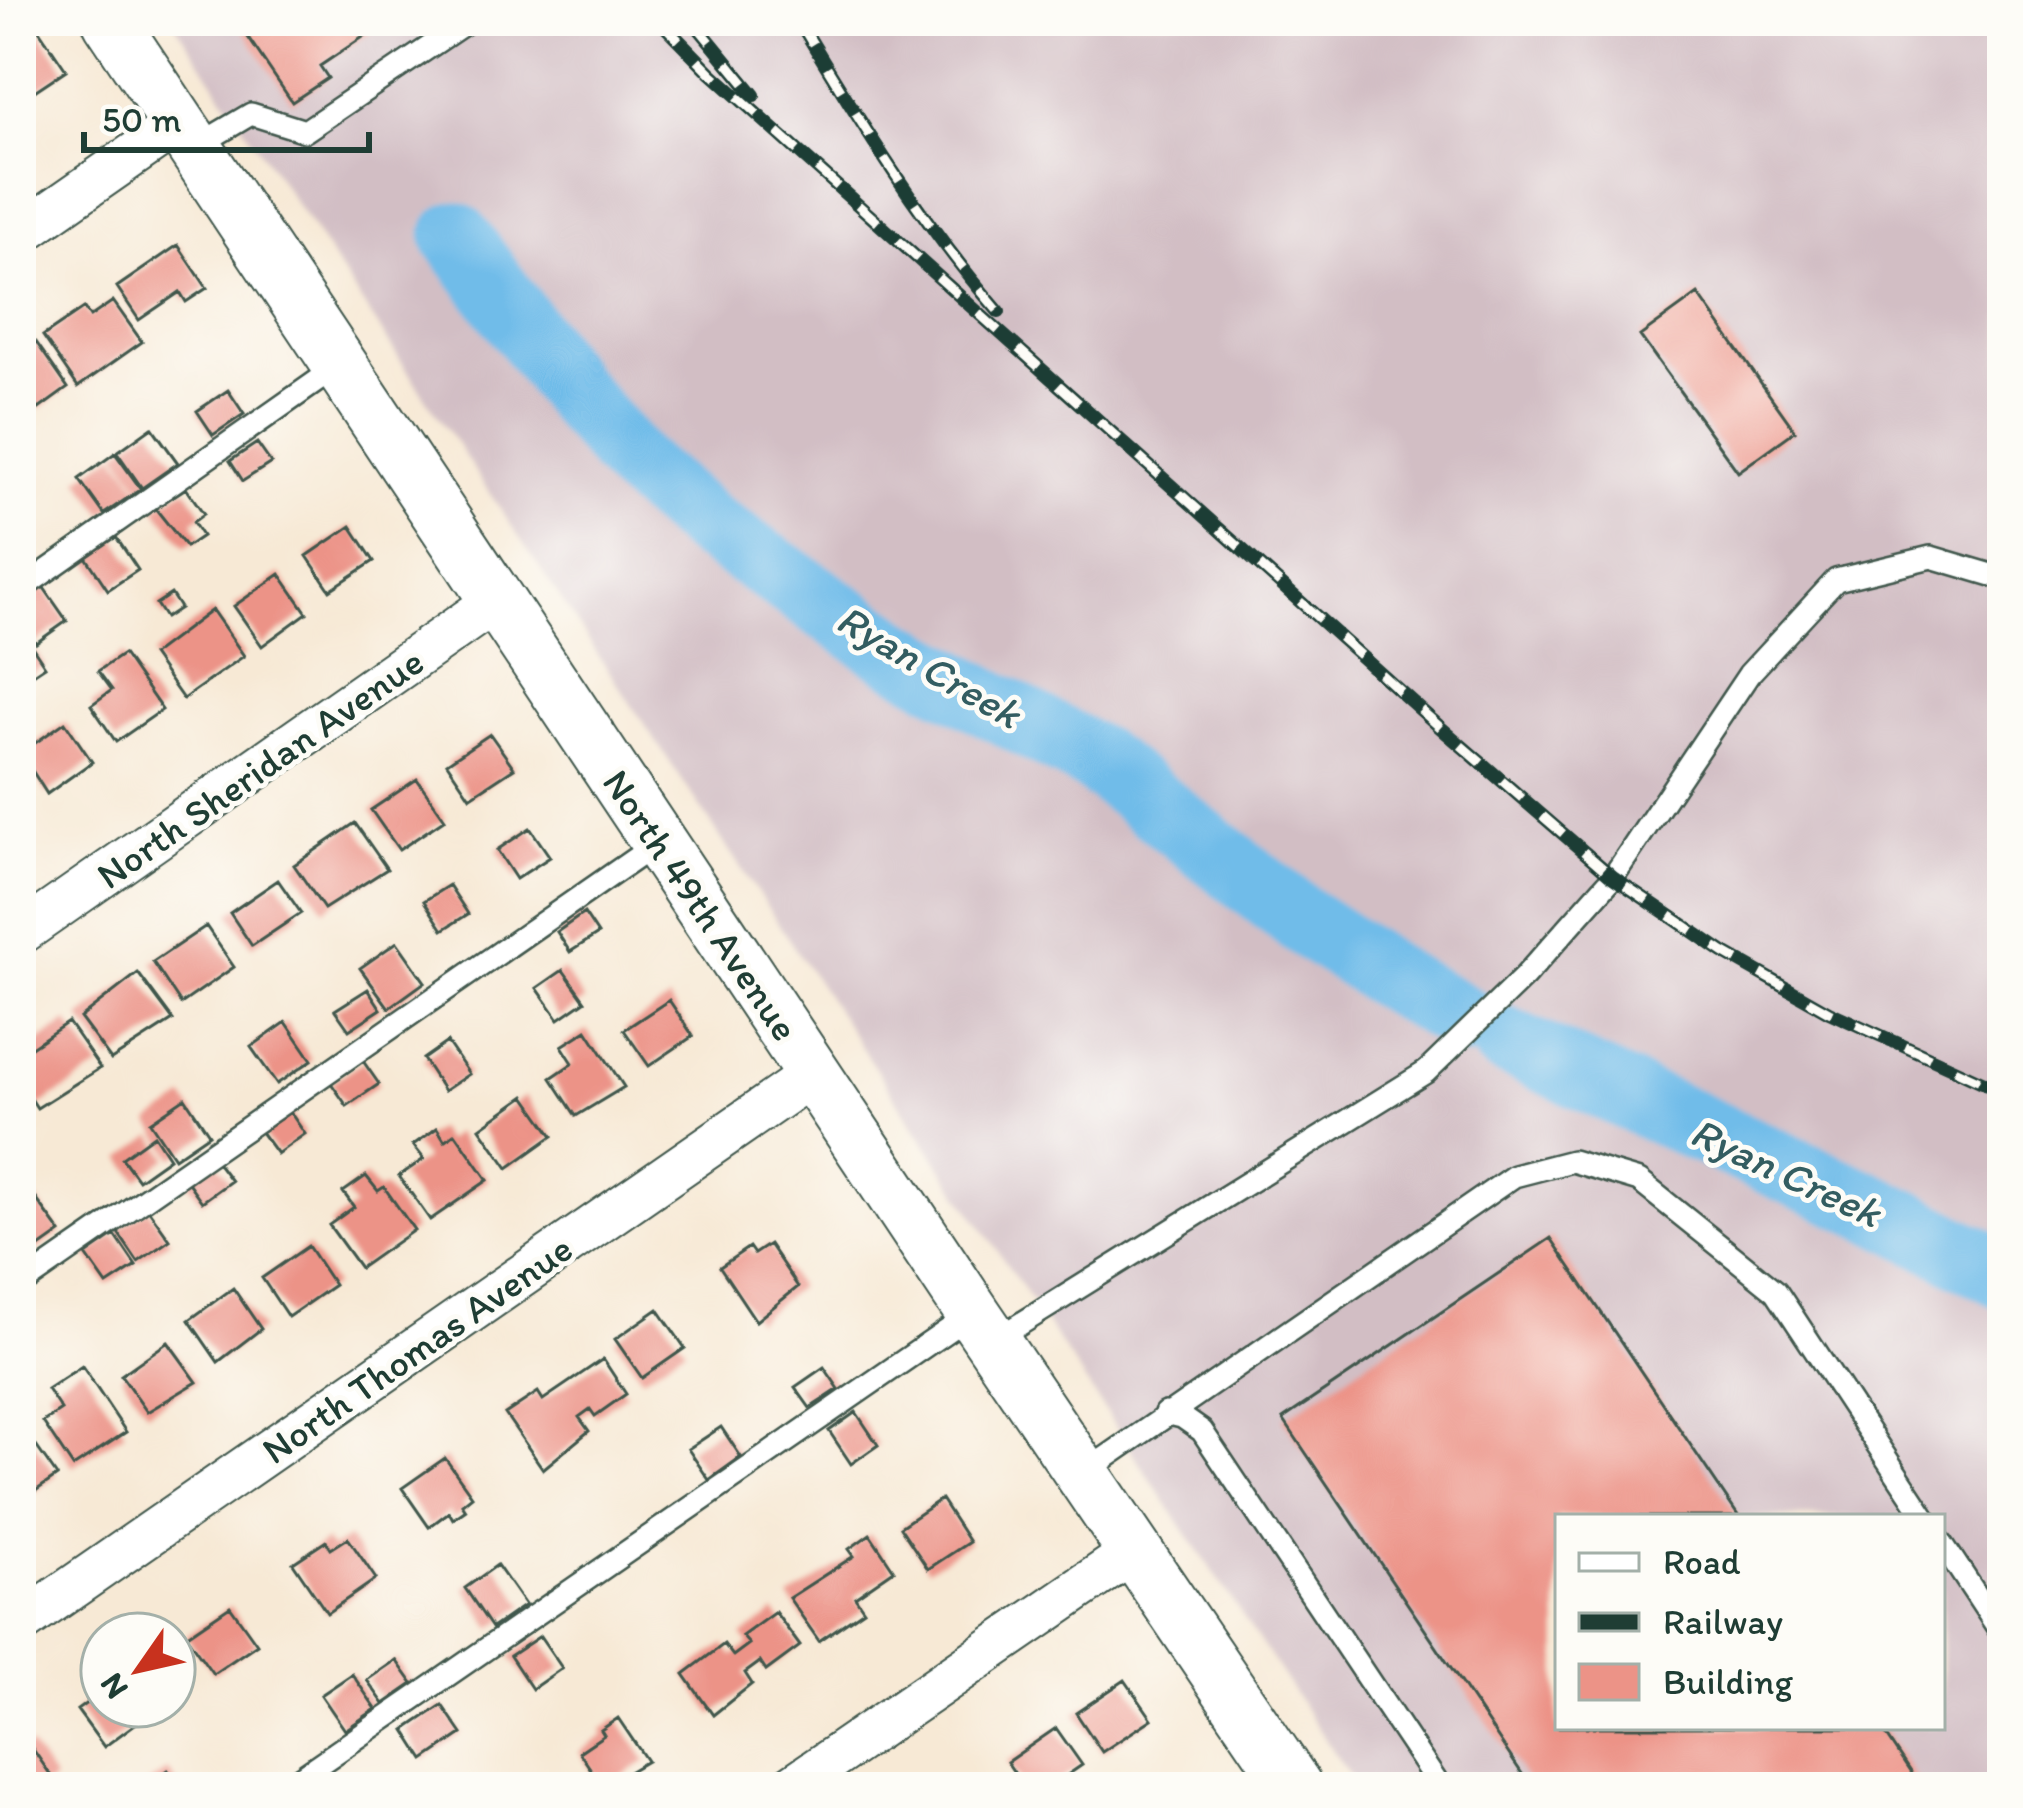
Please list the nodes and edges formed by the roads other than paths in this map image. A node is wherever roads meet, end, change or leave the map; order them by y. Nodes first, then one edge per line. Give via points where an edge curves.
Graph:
1 (110, 21) edge
2 (468, 21) edge
3 (187, 135) junction
4 (21, 233) edge
5 (340, 365) junction
6 (2002, 578) edge
7 (21, 589) edge
8 (497, 600) junction
9 (658, 842) junction
10 (21, 933) edge
11 (813, 1073) junction
12 (21, 1286) edge
13 (983, 1327) junction
14 (1165, 1413) junction
15 (1084, 1472) junction
16 (1923, 1514) edge
17 (1945, 1548) edge
18 (1136, 1550) junction
19 (21, 1624) edge
20 (2002, 1634) edge
21 (1290, 1785) edge
22 (286, 1787) edge
23 (791, 1787) edge
24 (1440, 1787) edge

1 - 3 street, North 49th Avenue
2 - 3 lane via 305,130 251,114
3 - 4 street
3 - 5 street, North 49th Avenue
5 - 7 lane
5 - 8 street, North 49th Avenue
6 - 13 lane via 1931,557 1836,580 1749,674 1613,877 1426,1072
8 - 9 street, North 49th Avenue
8 - 10 street, North Sheridan Avenue
9 - 11 street, North 49th Avenue
9 - 12 lane
11 - 13 street, North 49th Avenue
11 - 19 street, North Thomas Avenue
13 - 15 street, North 49th Avenue
13 - 22 lane
14 - 15 lane
14 - 16 lane via 1514,1176 1572,1161 1639,1181 1776,1292
14 - 24 lane via 1202,1431
15 - 18 street, North 49th Avenue
17 - 20 lane
18 - 21 street, North 49th Avenue
18 - 23 street

